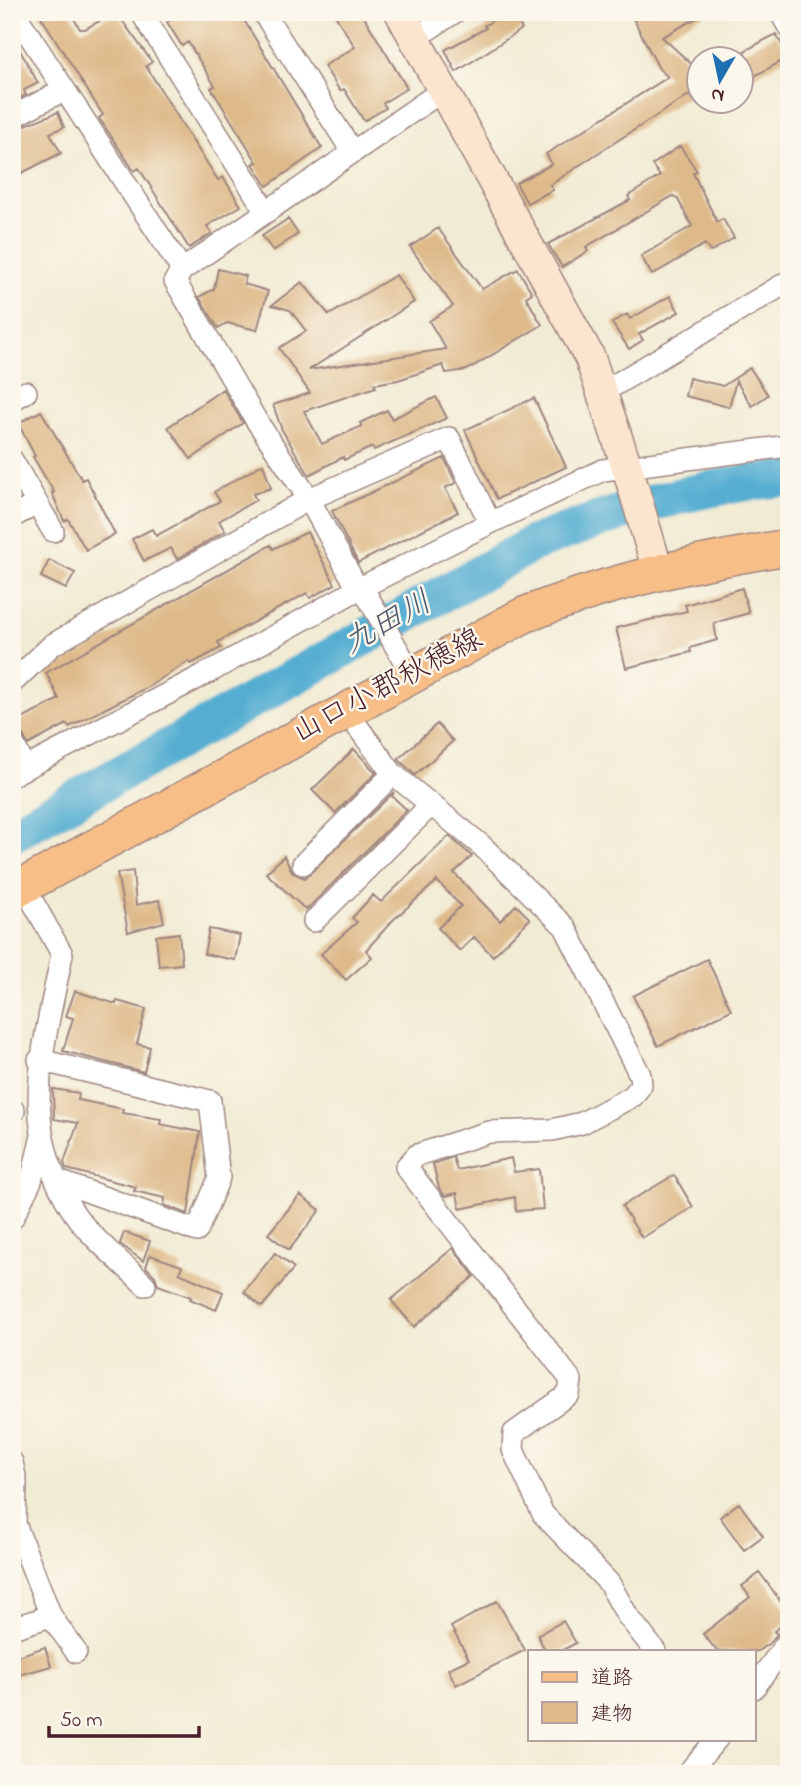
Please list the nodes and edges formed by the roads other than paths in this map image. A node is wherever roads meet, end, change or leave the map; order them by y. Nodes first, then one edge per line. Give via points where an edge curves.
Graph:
1 (14, 12) edge
2 (141, 12) edge
3 (263, 12) edge
4 (400, 12) edge
5 (455, 12) edge
6 (780, 12) edge
7 (789, 27) edge
8 (415, 38) junction
9 (64, 90) junction
10 (443, 90) junction
11 (12, 117) edge
12 (352, 151) junction
13 (265, 210) junction
14 (182, 270) junction
15 (789, 281) edge
16 (603, 392) junction
17 (789, 446) edge
18 (12, 460) edge
19 (627, 468) junction
20 (309, 499) junction
21 (37, 504) junction
22 (12, 517) edge
23 (490, 523) junction
24 (53, 531) dead end
25 (789, 547) edge
26 (653, 556) junction
27 (363, 591) junction
28 (405, 663) junction
29 (12, 683) edge
30 (345, 710) junction
31 (12, 741) edge
32 (19, 771) edge
33 (393, 774) junction
34 (431, 805) junction
35 (303, 864) dead end
36 (18, 889) edge
37 (314, 921) dead end
38 (39, 1060) junction
39 (42, 1133) junction
40 (56, 1180) junction
41 (12, 1219) edge
42 (145, 1285) dead end
43 (12, 1462) edge
44 (51, 1616) junction
45 (12, 1628) edge
46 (789, 1640) edge
47 (654, 1650) edge
48 (76, 1652) dead end
49 (756, 1685) edge
50 (716, 1740) edge
51 (687, 1774) edge

1 - 9 street
2 - 13 street
3 - 12 street
4 - 8 street
5 - 8 street
6 - 7 street
8 - 10 street
9 - 11 street
9 - 14 street
10 - 12 street
10 - 16 street via 566,312
12 - 13 street
13 - 14 street
14 - 20 street via 175,281 197,322
15 - 16 street
16 - 19 street
17 - 19 street
18 - 21 street
19 - 23 street via 603,470
19 - 26 street
20 - 23 street via 449,438
20 - 27 street
20 - 29 street via 52,645
21 - 22 street
21 - 24 street
23 - 27 street
25 - 26 main road, 山口小郡秋穂線 via 707,559
26 - 28 main road, 山口小郡秋穂線 via 590,589
27 - 28 street
27 - 32 street
28 - 30 main road, 山口小郡秋穂線
30 - 33 street
30 - 36 main road, 山口小郡秋穂線
31 - 32 street
33 - 34 street
33 - 35 street
34 - 37 street
34 - 47 street via 481,845 565,927 640,1075 641,1085 633,1096 582,1123 552,1130 489,1132 417,1155 406,1167 571,1380 569,1394 514,1433 513,1451 543,1514 609,1583 626,1615
36 - 38 street via 62,954
38 - 39 street
38 - 40 street via 210,1101 219,1178 197,1231
39 - 40 street
39 - 41 street via 31,1181
40 - 42 street via 75,1215
43 - 44 street via 15,1524
44 - 45 street
44 - 48 street
46 - 49 street
50 - 51 street

